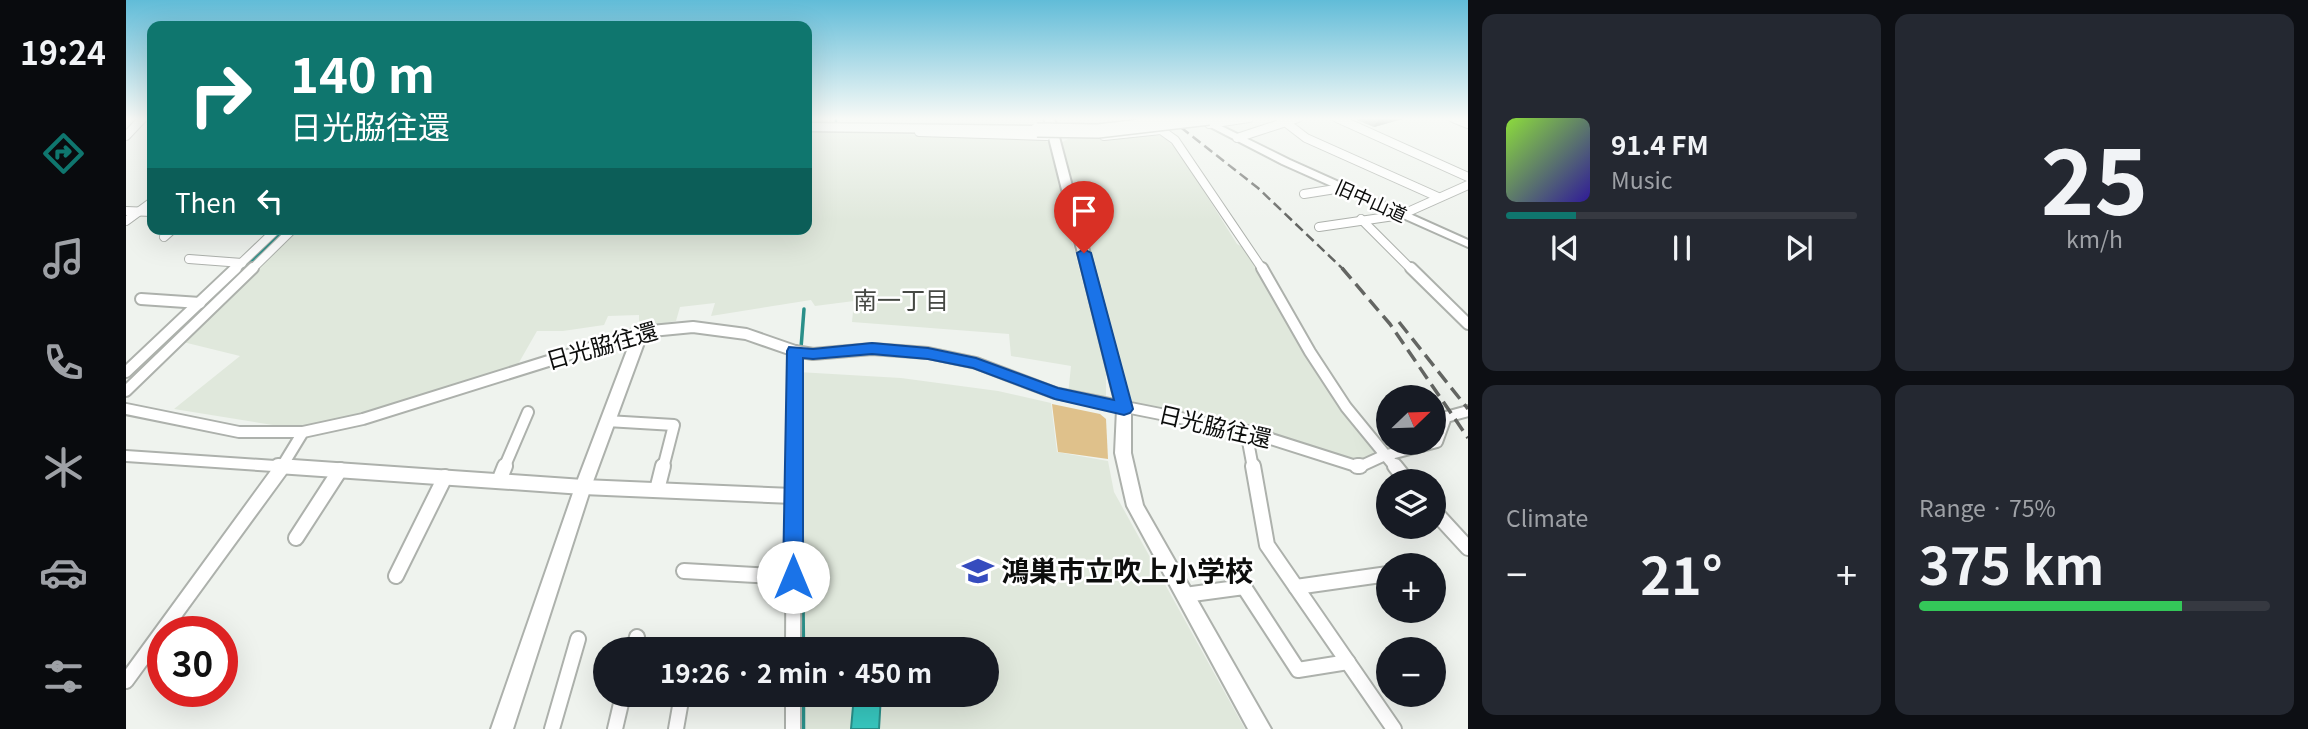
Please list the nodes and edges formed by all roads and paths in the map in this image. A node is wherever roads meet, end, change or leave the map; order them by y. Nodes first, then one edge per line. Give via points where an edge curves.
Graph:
1 (1057, 152) edge
2 (1183, 152) edge
3 (1266, 152) edge
4 (1337, 152) edge
5 (1413, 152) edge
6 (1468, 177) edge
7 (1468, 185) edge
8 (1342, 188) junction
9 (1304, 194) dead end
10 (1438, 197) junction
11 (147, 206) edge
12 (126, 211) edge
13 (139, 212) junction
14 (147, 212) edge
15 (1401, 215) junction
16 (1361, 219) junction
17 (126, 221) edge
18 (1319, 227) dead end
19 (166, 235) edge
20 (272, 235) edge
21 (287, 235) edge
22 (164, 237) dead end
23 (1468, 244) edge
24 (189, 259) dead end
25 (242, 263) junction
26 (141, 299) dead end
27 (200, 303) junction
28 (1468, 324) edge
29 (640, 332) junction
30 (795, 351) junction
31 (126, 372) edge
32 (126, 391) edge
33 (126, 409) edge
34 (1124, 409) junction
35 (1468, 411) edge
36 (528, 412) dead end
37 (607, 421) junction
38 (1246, 431) junction
39 (303, 432) junction
40 (126, 456) edge
41 (1383, 456) junction
42 (283, 466) junction
43 (1395, 469) edge
44 (340, 470) junction
45 (445, 477) junction
46 (499, 481) junction
47 (583, 487) junction
48 (657, 490) junction
49 (793, 496) junction
50 (1446, 524) edge
51 (296, 538) dead end
52 (1468, 548) edge
53 (684, 571) dead end
54 (396, 576) dead end
55 (1376, 576) edge
56 (793, 577) junction
57 (1296, 587) junction
58 (1185, 595) junction
59 (793, 637) edge
60 (578, 639) dead end
61 (1348, 662) junction
62 (126, 681) edge
63 (620, 707) edge
64 (680, 707) edge
65 (793, 707) edge
66 (502, 729) edge
67 (552, 729) edge
68 (615, 729) edge
69 (676, 729) edge
70 (793, 729) edge
71 (1260, 729) edge
72 (1394, 729) edge

1 - 34 street
2 - 41 street via 1252,250 1346,407
3 - 8 street, 旧中山道
4 - 10 street
5 - 6 street
7 - 10 street
8 - 9 street
8 - 15 street, 旧中山道
10 - 15 street
11 - 13 street
12 - 13 street
13 - 14 street
13 - 17 street
15 - 16 street
15 - 23 street, 旧中山道
16 - 18 street
16 - 28 street
19 - 22 street
20 - 25 street
21 - 32 street
24 - 25 street
25 - 27 street
26 - 27 street
27 - 31 street
29 - 30 street, 日光脇往還 via 664,327 706,328 746,334
29 - 37 street
29 - 39 street, 日光脇往還 via 363,419
30 - 34 street, 日光脇往還 via 928,353 976,363 1055,393
30 - 49 street
33 - 39 street, 日光脇往還 via 239,432
34 - 38 street, 日光脇往還
34 - 58 street via 1123,453 1135,506
35 - 41 street, 日光脇往還 via 1446,417 1437,442
36 - 46 street
37 - 47 street
37 - 48 street via 674,425
38 - 41 street, 日光脇往還 via 1359,467
38 - 57 street via 1266,545
39 - 42 street
40 - 42 street
41 - 43 street
42 - 44 street
42 - 62 street
44 - 45 street
44 - 51 street
45 - 46 street
45 - 54 street
46 - 47 street
47 - 48 street
47 - 66 street
48 - 49 street
49 - 56 street
50 - 52 street
53 - 56 street
55 - 57 street
56 - 59 street
57 - 61 street
58 - 61 street via 1244,587 1298,670
58 - 71 street
60 - 67 street
61 - 72 street
63 - 68 street
64 - 69 street
65 - 70 street

